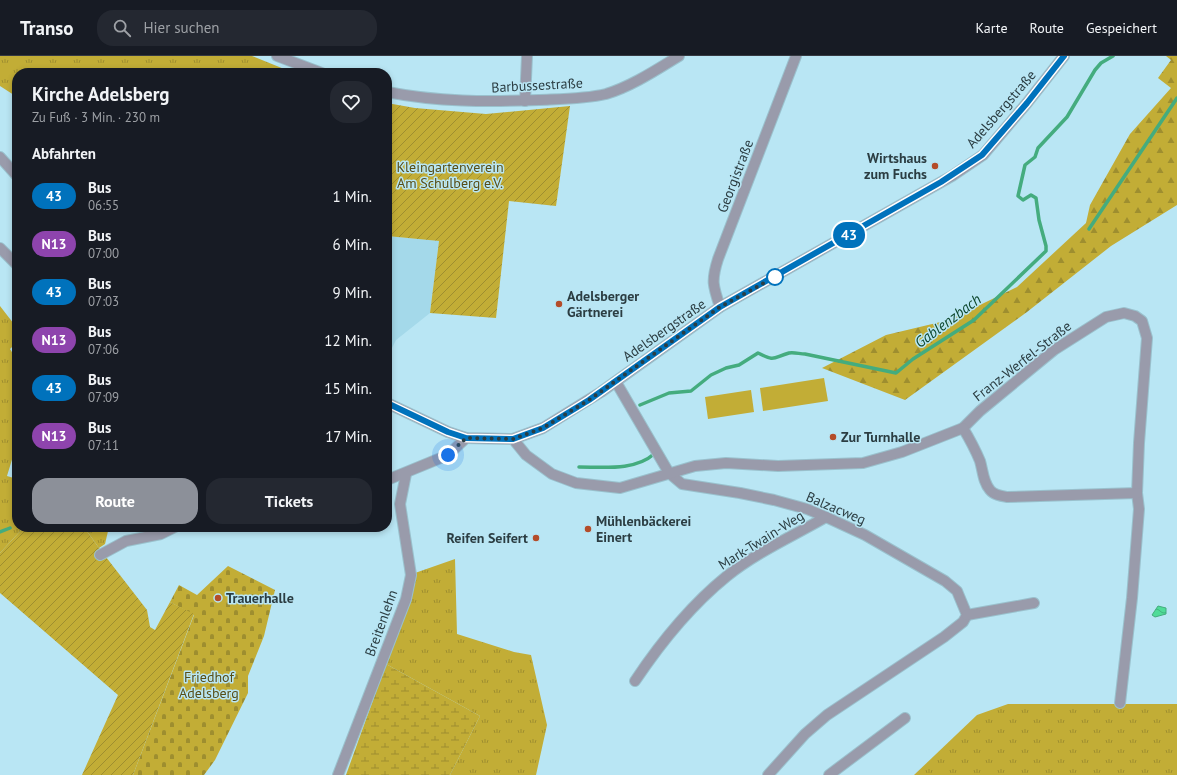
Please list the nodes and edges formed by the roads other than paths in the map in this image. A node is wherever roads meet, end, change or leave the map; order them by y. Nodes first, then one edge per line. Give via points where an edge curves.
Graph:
1 (277, 56) edge
2 (527, 56) edge
3 (679, 56) edge
4 (796, 56) edge
5 (1064, 56) edge
6 (309, 68) edge
7 (392, 93) edge
8 (525, 101) junction
9 (0, 157) edge
10 (12, 170) edge
11 (0, 248) edge
12 (12, 261) edge
13 (720, 307) junction
14 (616, 382) junction
15 (392, 405) edge
16 (963, 428) junction
17 (466, 438) junction
18 (513, 439) junction
19 (669, 473) junction
20 (406, 474) junction
21 (392, 478) edge
22 (1137, 493) junction
23 (826, 517) junction
24 (165, 532) edge
25 (100, 555) dead end
26 (1034, 603) dead end
27 (966, 615) junction
28 (635, 682) dead end
29 (1120, 703) dead end
30 (905, 718) dead end
31 (774, 773) edge
32 (338, 775) edge
33 (829, 775) edge

1 - 6 street
2 - 8 street
3 - 8 street, Barbussestraße via 628,86 606,94 572,99
4 - 13 street, Georgistraße via 713,274 713,290
5 - 13 street, Adelsbergstraße via 982,155 936,185
7 - 8 street, Barbussestraße via 451,101
9 - 10 street
11 - 12 street
13 - 14 street, Adelsbergstraße
14 - 18 street, Adelsbergstraße via 543,428
14 - 19 street, Balzacweg
15 - 17 street, Adelsbergstraße
16 - 19 street, Franz-Werfel-Straße via 902,452 862,463 778,466 726,464 695,466
16 - 22 street via 971,440 987,486 999,496
16 - 22 street, Franz-Werfel-Straße via 980,410 1074,336 1106,317 1116,314 1132,315 1142,321 1147,338
17 - 18 street, Adelsbergstraße
17 - 20 street via 448,455
18 - 19 street via 526,455 544,469 576,483 620,488 640,484
19 - 23 street, Balzacweg via 682,484 689,486 774,500
20 - 21 street
20 - 32 street, Breitenlehn via 400,504 411,575 406,600
22 - 29 street, Franz-Werfel-Straße via 1139,510 1132,598
23 - 27 street, Balzacweg via 864,535 945,581 957,591
23 - 28 street, Mark-Twain-Weg via 727,576 689,611 659,646
24 - 25 street via 126,541
26 - 27 street
27 - 31 street via 963,622 944,637 827,715 805,734
30 - 33 street

